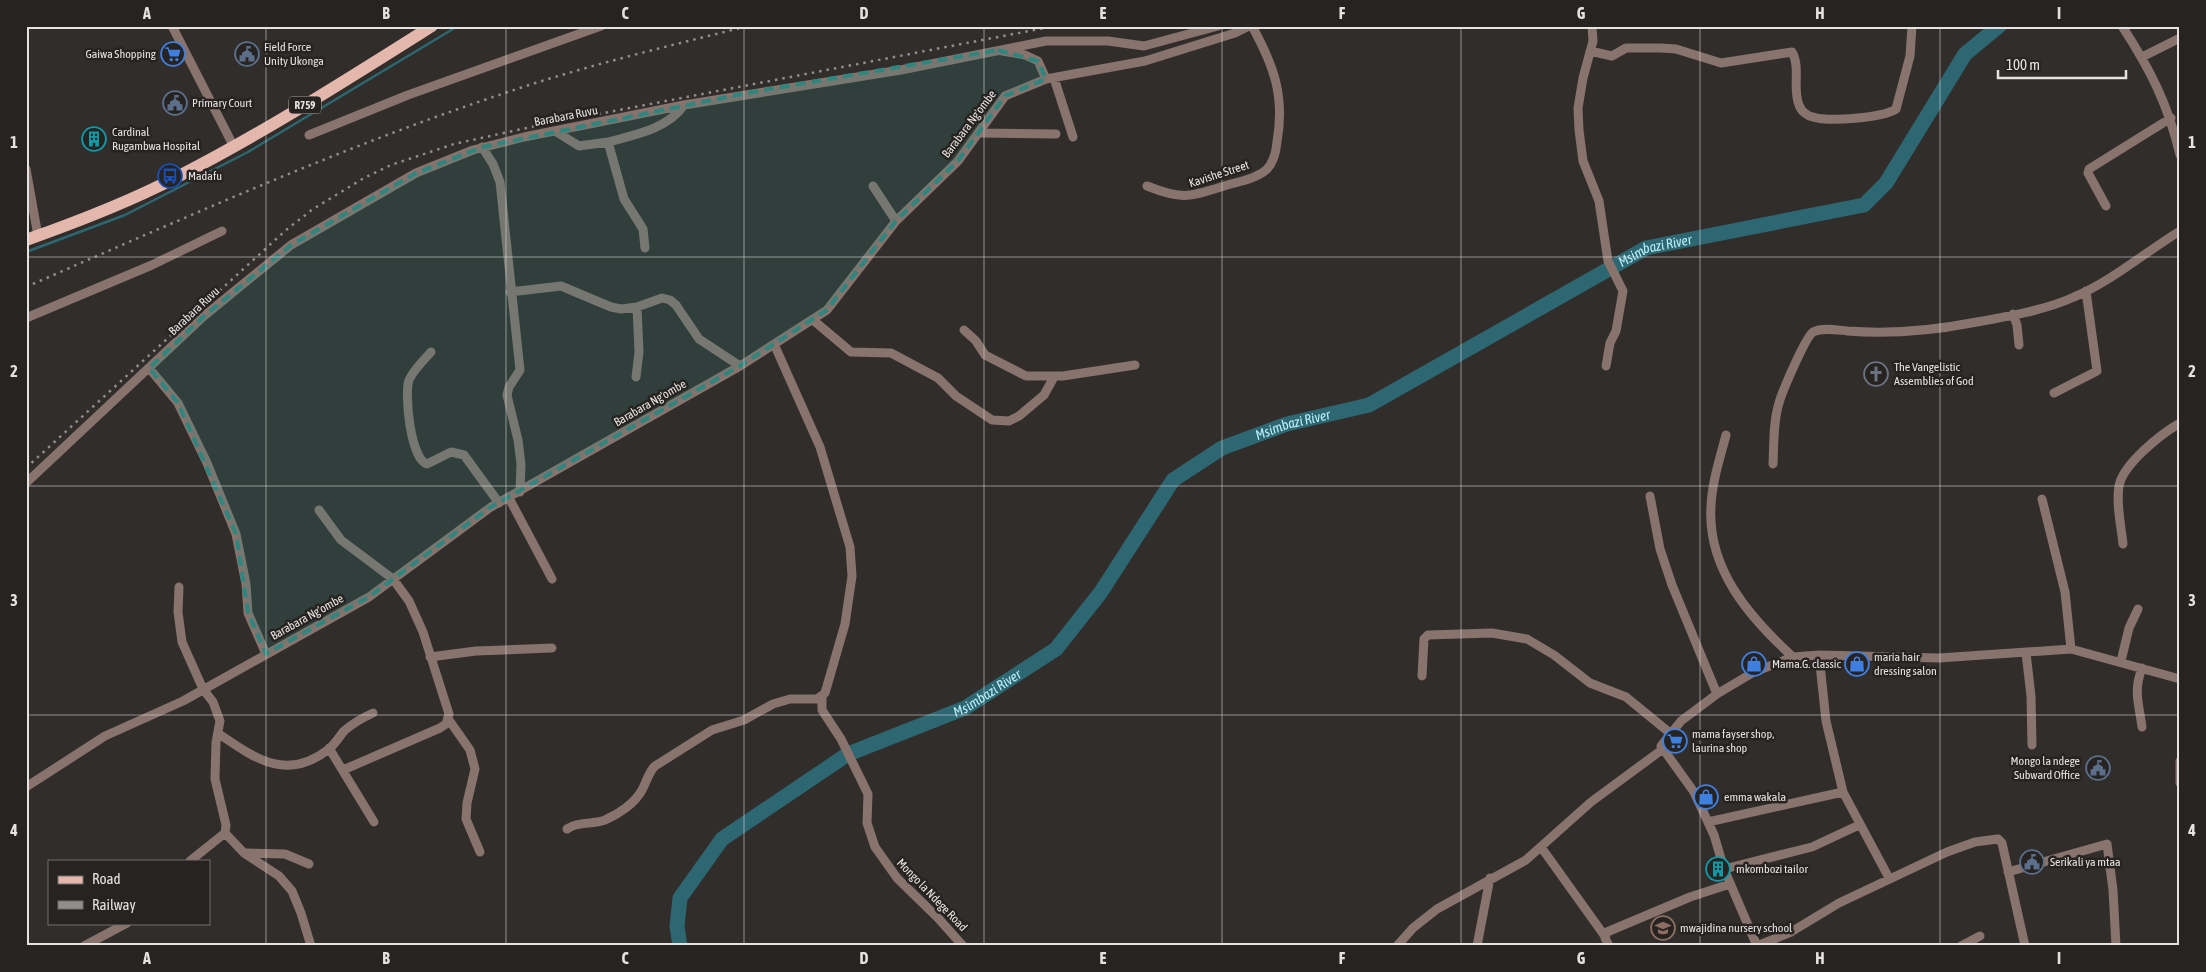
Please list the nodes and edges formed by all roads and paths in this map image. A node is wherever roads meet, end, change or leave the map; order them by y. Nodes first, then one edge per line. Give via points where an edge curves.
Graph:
1 (172, 26) edge
2 (432, 26) edge
3 (600, 26) edge
4 (1218, 26) edge
5 (1251, 26) edge
6 (1592, 26) edge
7 (1912, 26) edge
8 (2122, 26) edge
9 (2180, 38) edge
10 (998, 50) junction
11 (1590, 52) junction
12 (2142, 57) junction
13 (1050, 79) junction
14 (684, 105) junction
15 (2171, 118) junction
16 (554, 132) junction
17 (981, 133) junction
18 (1056, 134) dead end
19 (309, 135) dead end
20 (1072, 137) dead end
21 (608, 142) junction
22 (234, 147) junction
23 (482, 147) junction
24 (2180, 155) edge
25 (26, 169) edge
26 (873, 186) dead end
27 (1147, 186) dead end
28 (2106, 206) dead end
29 (896, 221) junction
30 (222, 231) dead end
31 (2180, 231) edge
32 (32, 238) edge
33 (646, 248) dead end
34 (2086, 291) junction
35 (510, 292) junction
36 (637, 307) junction
37 (2013, 314) junction
38 (26, 318) edge
39 (813, 320) junction
40 (964, 330) dead end
41 (774, 344) junction
42 (2019, 345) dead end
43 (431, 352) dead end
44 (1135, 365) dead end
45 (740, 366) junction
46 (1606, 366) dead end
47 (149, 368) junction
48 (1054, 376) junction
49 (636, 377) dead end
50 (2054, 393) dead end
51 (2180, 423) edge
52 (1726, 435) dead end
53 (1773, 464) dead end
54 (26, 483) edge
55 (520, 492) junction
56 (1650, 496) dead end
57 (509, 498) junction
58 (2042, 499) dead end
59 (499, 503) junction
60 (319, 510) dead end
61 (2123, 544) dead end
62 (393, 579) junction
63 (552, 579) dead end
64 (179, 587) dead end
65 (2138, 609) dead end
66 (552, 648) dead end
67 (2071, 649) junction
68 (2026, 653) junction
69 (266, 654) junction
70 (1819, 655) junction
71 (1794, 657) junction
72 (430, 658) junction
73 (2121, 662) junction
74 (2142, 668) junction
75 (1422, 676) dead end
76 (2180, 679) edge
77 (204, 689) junction
78 (1717, 694) junction
79 (822, 697) junction
80 (373, 712) dead end
81 (449, 720) junction
82 (2142, 727) dead end
83 (1670, 733) junction
84 (219, 734) junction
85 (2032, 745) dead end
86 (329, 748) junction
87 (1663, 748) junction
88 (2180, 761) edge
89 (343, 770) junction
90 (2180, 783) edge
91 (26, 788) edge
92 (1843, 792) junction
93 (374, 822) dead end
94 (1708, 822) junction
95 (1859, 825) junction
96 (567, 829) dead end
97 (225, 833) junction
98 (1541, 847) junction
99 (480, 852) dead end
100 (244, 853) junction
101 (191, 860) edge
102 (308, 864) dead end
103 (1724, 869) junction
104 (2008, 872) junction
105 (1490, 878) junction
106 (1889, 878) junction
107 (1730, 884) junction
108 (125, 924) edge
109 (1604, 934) junction
110 (1980, 936) dead end
111 (84, 946) edge
112 (311, 946) edge
113 (963, 946) edge
114 (1397, 946) edge
115 (1477, 946) edge
116 (1609, 946) edge
117 (1757, 946) edge
118 (1961, 946) edge
119 (2025, 946) edge
120 (2116, 946) edge

1 - 22 street
2 - 22 main road, R759
3 - 19 street via 408,95
4 - 10 street, Barabara Ruvu via 1144,46 1074,40 1046,41
5 - 13 street, Barabara Ng'ombe via 1144,61
5 - 27 street, Kavishe Street via 1268,55 1280,96 1274,159 1266,170 1254,176 1194,196 1183,197
6 - 11 street
7 - 11 street via 1910,56 1896,109 1884,114 1845,118 1812,117 1804,112 1799,105 1792,52 1721,63 1676,49 1626,48 1612,56
8 - 12 street
9 - 12 street
10 - 13 street via 1038,61
10 - 14 street, Barabara Ruvu via 901,70
11 - 46 street via 1578,108 1579,130 1584,161 1599,201 1608,261 1623,292
12 - 15 street
13 - 17 street, Barabara Ng'ombe via 1005,96
13 - 20 street
14 - 16 street, Barabara Ruvu
14 - 21 street via 660,125
15 - 24 street
15 - 28 street via 2089,169 2088,173
16 - 21 street via 579,146
16 - 23 street, Barabara Ruvu
17 - 18 street
17 - 29 street, Barabara Ng'ombe via 958,162
21 - 33 street via 624,199 643,229
22 - 32 main road, R759 via 130,199
23 - 35 street via 499,174
23 - 47 street, Barabara Ruvu via 416,172 291,245 204,316
25 - 32 street
26 - 29 street
29 - 39 street, Barabara Ng'ombe via 827,310
30 - 38 street
31 - 34 street
34 - 37 street
34 - 50 street via 2097,371
35 - 36 street via 561,286 611,307
35 - 55 street via 520,370 507,395 518,440
36 - 45 street via 662,298 670,300 699,338
36 - 49 street via 639,352
37 - 42 street
37 - 53 street via 1917,330 1814,332 1809,336 1778,404
39 - 41 street, Barabara Ng'ombe
39 - 48 street via 851,352 892,353 938,378 956,396 992,420 1009,421 1019,416 1044,395
40 - 48 street via 985,355 1003,366 1026,376
41 - 45 street, Barabara Ng'ombe
41 - 79 street via 820,447 850,547 852,576 845,624
43 - 59 street via 410,379 407,392 418,459 427,464 451,452 464,455
44 - 48 street
45 - 55 street, Barabara Ng'ombe
47 - 54 street, Barabara Ruvu
47 - 69 street via 178,403 207,463 236,534 248,613
51 - 61 street via 2146,448 2119,483
52 - 71 street via 1711,505 1715,545 1727,580 1741,602 1756,622
55 - 57 street, Barabara Ng'ombe
56 - 78 street via 1660,549
57 - 59 street, Barabara Ng'ombe
57 - 63 street
58 - 67 street via 2065,592
59 - 62 street, Barabara Ng'ombe
60 - 62 street via 341,540
62 - 69 street, Barabara Ng'ombe
62 - 72 street via 409,601
64 - 77 street via 182,642
65 - 73 street via 2129,628
66 - 72 street via 476,651
67 - 68 street
67 - 73 street
68 - 70 street via 1939,658
68 - 85 street
69 - 77 street, Barabara Ng'ombe
70 - 71 street
70 - 92 street via 1826,721
71 - 78 street via 1754,672
72 - 81 street via 445,697
73 - 74 street
74 - 76 street
74 - 82 street via 2136,684
75 - 83 street via 1424,639 1428,635 1492,633 1516,636 1538,645 1590,683 1626,697
77 - 84 street via 220,721
77 - 91 street, Barabara Ng'ombe via 105,736
78 - 83 street
79 - 96 street via 790,699 773,704 744,720 712,730 655,766 648,773 642,791 619,812 605,820 574,824
79 - 113 street, Mongo la Ndege Road via 822,710 841,738 868,794 867,823 875,847 897,878
80 - 86 street via 356,721
81 - 89 street via 412,742
81 - 99 street via 470,750 475,769 466,820
83 - 87 street via 1662,743
84 - 86 street via 264,761 285,767 302,764
84 - 97 street via 215,778
86 - 89 street
87 - 94 street via 1694,792
87 - 98 street via 1591,802
88 - 90 street
89 - 93 street
92 - 94 street
92 - 95 street
94 - 103 street
95 - 103 street via 1812,847
95 - 106 street
97 - 100 street
97 - 101 street
98 - 105 street via 1526,860
98 - 109 street
100 - 102 street via 285,854
100 - 112 street via 279,876 292,891
103 - 107 street
104 - 106 street via 2002,843 1998,839 1990,839 1947,852
104 - 119 street
104 - 120 street via 2107,844
105 - 114 street via 1437,909
105 - 115 street
106 - 117 street via 1791,932
107 - 109 street via 1690,897
107 - 117 street
108 - 111 street
109 - 116 street
110 - 118 street

